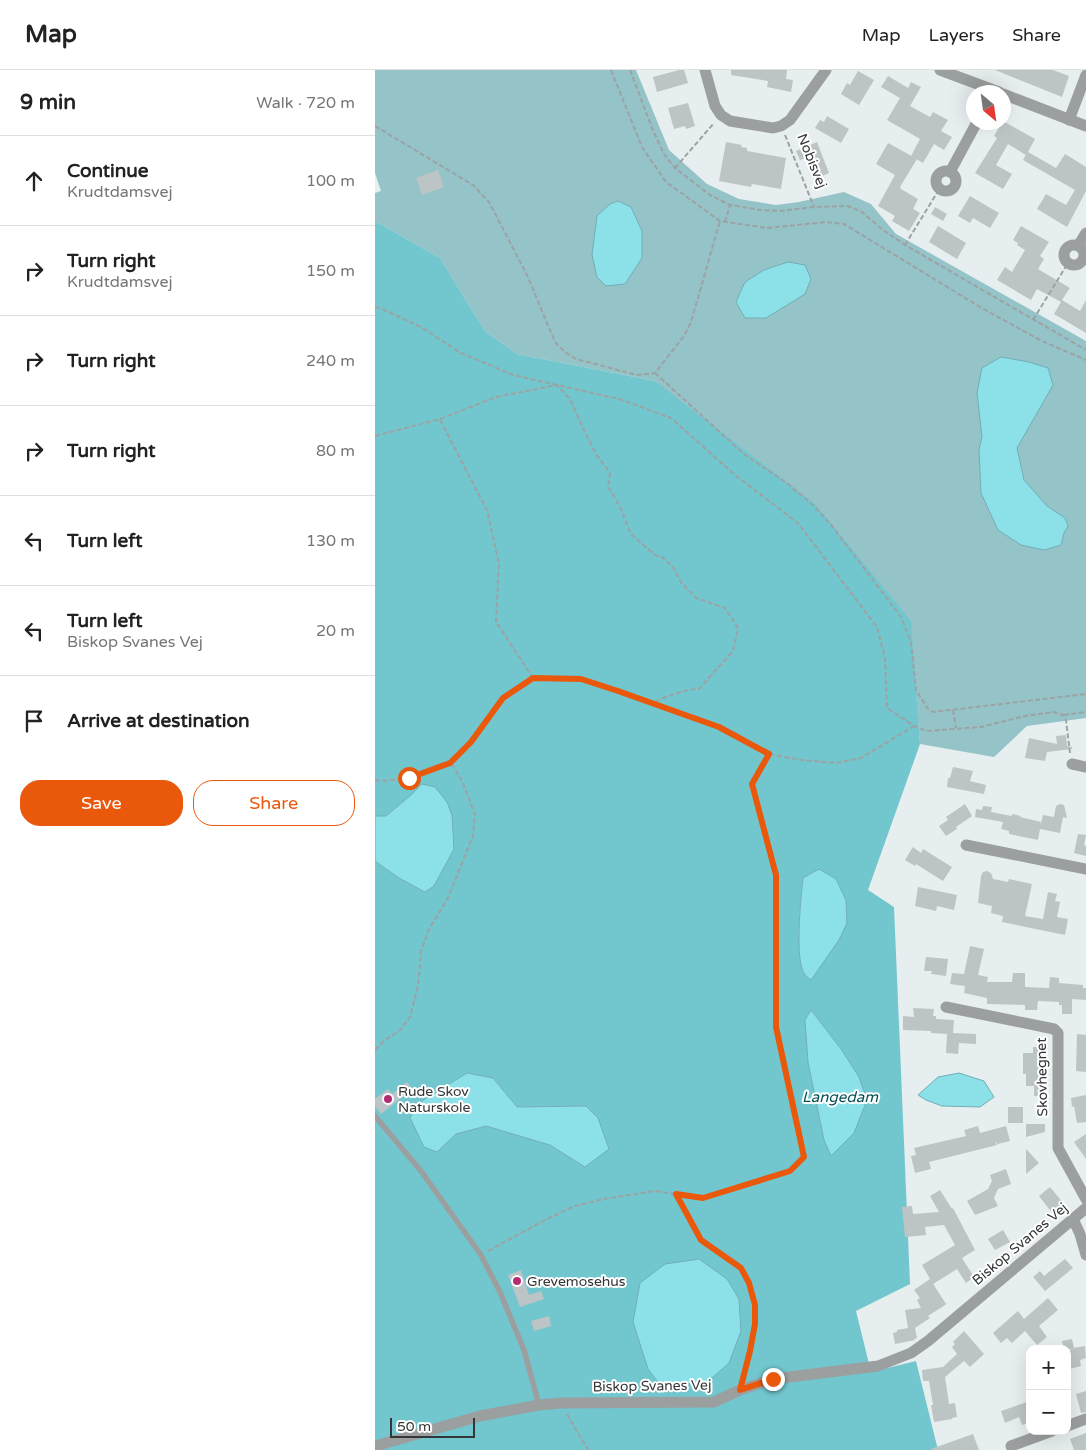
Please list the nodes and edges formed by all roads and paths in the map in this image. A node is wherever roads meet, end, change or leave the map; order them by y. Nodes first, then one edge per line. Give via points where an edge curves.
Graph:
1 (611, 70) edge
2 (630, 70) edge
3 (705, 70) edge
4 (826, 70) edge
5 (940, 70) edge
6 (1086, 75) edge
7 (980, 85) edge
8 (1011, 97) edge
9 (721, 115) junction
10 (1069, 120) junction
11 (375, 126) edge
12 (781, 126) junction
13 (1086, 126) edge
14 (973, 130) edge
15 (675, 168) junction
16 (940, 188) joint
17 (730, 205) junction
18 (814, 207) junction
19 (720, 221) junction
20 (725, 222) junction
21 (1086, 233) edge
22 (905, 245) junction
23 (1068, 263) joint
24 (375, 307) edge
25 (1033, 320) junction
26 (1086, 350) edge
27 (1086, 360) edge
28 (655, 374) junction
29 (557, 385) junction
30 (440, 419) junction
31 (375, 436) edge
32 (533, 678) junction
33 (1086, 694) edge
34 (652, 703) junction
35 (953, 710) junction
36 (1086, 712) edge
37 (1063, 715) junction
38 (914, 726) junction
39 (957, 728) junction
40 (769, 754) junction
41 (450, 763) junction
42 (1072, 764) joint
43 (1086, 767) edge
44 (375, 780) edge
45 (966, 845) dead end
46 (1086, 870) edge
47 (946, 1006) dead end
48 (375, 1050) edge
49 (375, 1116) edge
50 (676, 1194) junction
51 (1086, 1200) edge
52 (1086, 1208) edge
53 (1073, 1219) junction
54 (481, 1255) junction
55 (1086, 1255) edge
56 (740, 1390) junction
57 (561, 1403) junction
58 (539, 1405) junction
59 (1086, 1419) edge
60 (1071, 1425) edge
61 (1041, 1435) edge
62 (375, 1446) edge
63 (1011, 1446) dead end
64 (588, 1450) edge

1 - 19 path via 642,147 666,182
2 - 15 path via 652,128 664,154
3 - 9 street via 715,106
4 - 12 street, Nobisvej via 790,120
5 - 7 street
6 - 10 street
8 - 10 street
9 - 12 street, Nobisvej via 730,121 773,128
9 - 15 path
10 - 13 street
11 - 28 path via 473,185 489,202 527,275 555,342 565,352 576,359 637,375
12 - 18 path, Nobisvej
14 - 16 street via 950,172 941,172 937,176
15 - 17 path via 710,195
16 - 22 path
17 - 18 path via 780,211
17 - 20 path
18 - 22 path via 848,206 862,212
19 - 20 path
19 - 28 path via 691,322
20 - 27 path via 767,228 826,222 844,224 980,307 1040,340
21 - 23 street via 1078,246 1082,249 1083,258 1075,265
22 - 25 path
23 - 25 path
24 - 29 path via 421,327 461,353 513,376
25 - 26 path
28 - 35 path via 744,454 815,506 901,617 911,642 916,690 928,709 933,712
29 - 30 path via 496,398
29 - 34 path via 570,399 596,454 610,473 607,486 631,534 673,567 681,582 696,598 725,608 738,628 733,651 699,689 675,693
29 - 38 path via 619,399 671,418 735,475 798,523 877,627 885,658 887,708
30 - 31 path
30 - 32 path via 487,510 499,564 496,622
32 - 34 path via 581,679
32 - 41 path via 503,698 471,742
33 - 35 path
34 - 40 path via 719,727
35 - 39 path
36 - 37 path
37 - 39 path via 1044,713 981,727
37 - 42 path via 1067,720
38 - 39 path via 927,730
38 - 40 path via 861,758 836,763
40 - 50 path via 752,784 776,875 776,1027 804,1157 790,1171 703,1198
41 - 44 path via 409,778
41 - 48 path via 462,781 475,815 473,836 421,952 411,1017
42 - 43 street
45 - 46 street
47 - 51 street, Skovhegnet via 1054,1029 1058,1033 1058,1148
49 - 54 lane via 421,1171
50 - 54 path via 655,1192 575,1206
50 - 56 path via 701,1240 741,1268 749,1283 755,1305 755,1324
52 - 53 street, Biskop Svanes Vej
53 - 55 street
53 - 56 street, Biskop Svanes Vej via 911,1353 878,1366 773,1379
54 - 58 lane via 524,1350
56 - 57 street, Biskop Svanes Vej via 714,1402
57 - 58 street, Biskop Svanes Vej
57 - 64 path
58 - 62 street, Biskop Svanes Vej via 481,1416
59 - 60 street
61 - 63 street

